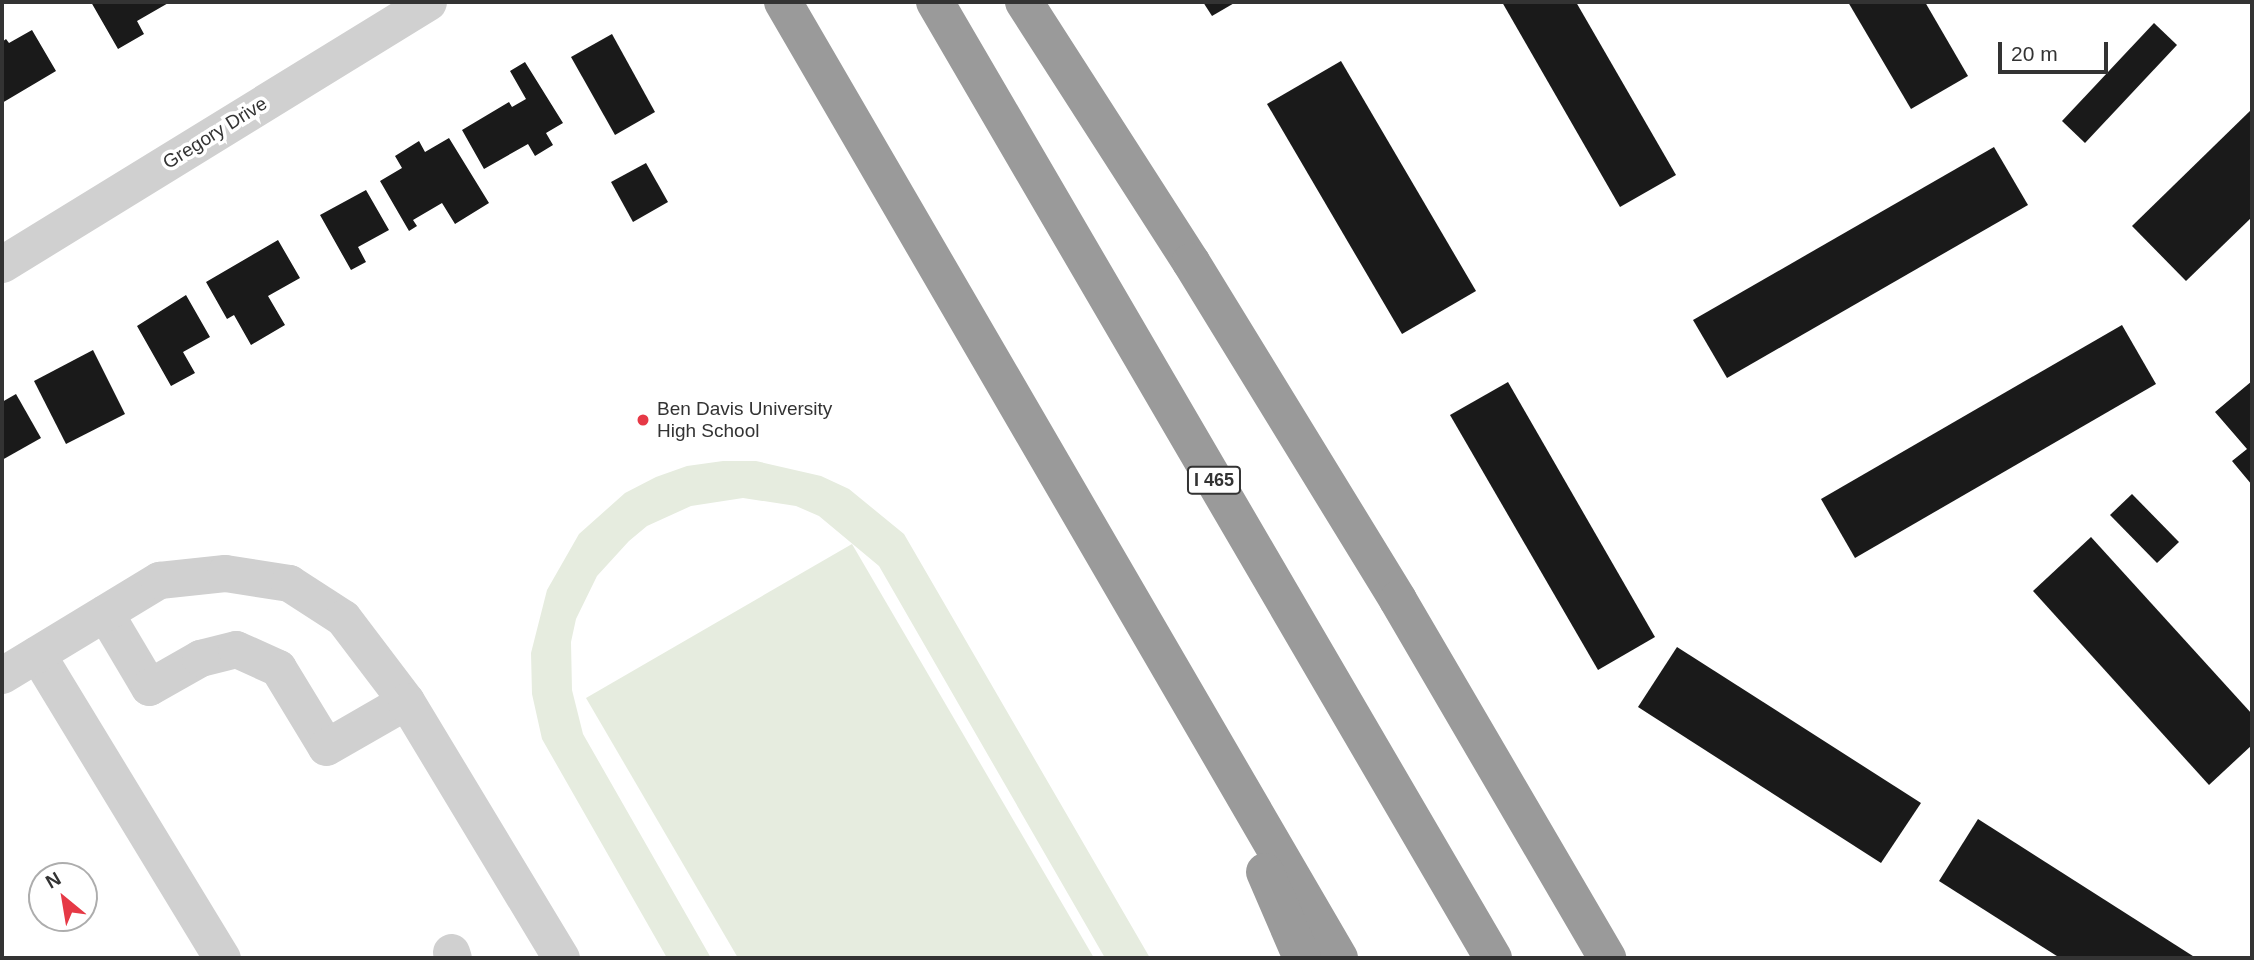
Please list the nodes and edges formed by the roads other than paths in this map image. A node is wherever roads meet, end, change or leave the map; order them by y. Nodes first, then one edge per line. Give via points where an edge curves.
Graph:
1 (428, 2) edge
2 (783, 2) edge
3 (935, 2) edge
4 (1024, 2) edge
5 (2, 264) edge
6 (105, 613) junction
7 (37, 654) junction
8 (2, 675) edge
9 (405, 701) junction
10 (1196, 712) junction
11 (222, 958) edge
12 (561, 958) edge
13 (1302, 958) edge
14 (1339, 958) edge
15 (1493, 958) edge
16 (1607, 958) edge

1 - 5 street, Gregory Drive
2 - 10 highway
3 - 15 highway, I 465
4 - 16 highway via 1191,261 1384,577
6 - 7 street
6 - 9 street via 159,580 225,573 289,583 342,618
6 - 9 street via 149,687 200,658 236,649 278,668 326,747
7 - 8 street
7 - 11 street
9 - 12 street
10 - 13 highway
10 - 14 highway

